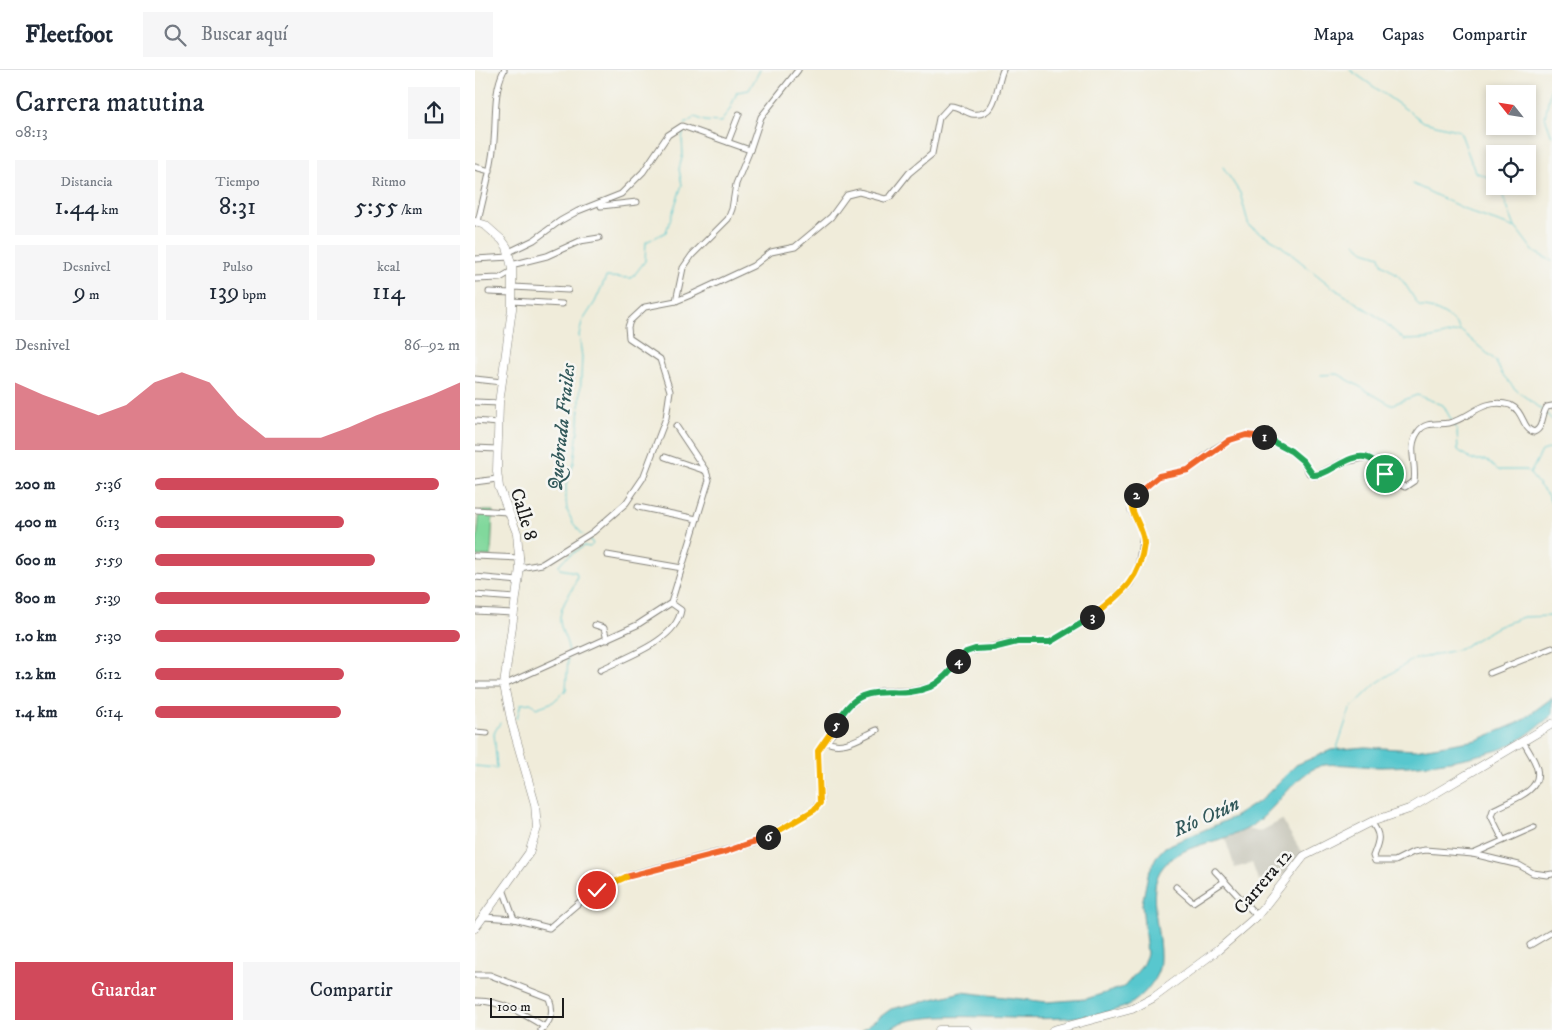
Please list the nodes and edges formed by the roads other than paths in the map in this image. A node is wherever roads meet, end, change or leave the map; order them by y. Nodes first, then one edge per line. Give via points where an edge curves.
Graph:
1 (504, 70) edge
2 (798, 70) edge
3 (1003, 70) edge
4 (739, 114) dead end
5 (728, 142) junction
6 (750, 150) junction
7 (475, 167) edge
8 (490, 171) junction
9 (637, 202) dead end
10 (590, 207) junction
11 (477, 222) edge
12 (599, 238) dead end
13 (509, 254) junction
14 (475, 260) edge
15 (512, 268) junction
16 (475, 279) edge
17 (567, 290) dead end
18 (489, 292) dead end
19 (513, 294) junction
20 (676, 301) junction
21 (562, 304) dead end
22 (475, 379) edge
23 (502, 382) junction
24 (475, 402) edge
25 (499, 403) junction
26 (1549, 406) edge
27 (475, 421) edge
28 (498, 423) junction
29 (677, 426) dead end
30 (475, 448) edge
31 (497, 449) junction
32 (665, 456) dead end
33 (707, 471) junction
34 (497, 479) junction
35 (475, 482) edge
36 (638, 507) dead end
37 (475, 510) edge
38 (508, 512) junction
39 (697, 519) junction
40 (607, 555) dead end
41 (475, 556) edge
42 (520, 558) junction
43 (475, 560) edge
44 (520, 568) junction
45 (682, 568) junction
46 (475, 578) edge
47 (518, 581) junction
48 (475, 595) edge
49 (515, 598) junction
50 (671, 603) junction
51 (475, 611) edge
52 (513, 613) junction
53 (595, 626) dead end
54 (607, 640) junction
55 (1552, 648) edge
56 (600, 670) dead end
57 (1490, 673) dead end
58 (475, 685) edge
59 (504, 685) junction
60 (1552, 724) edge
61 (877, 730) dead end
62 (475, 732) edge
63 (487, 733) dead end
64 (825, 741) junction
65 (1523, 741) junction
66 (1371, 822) junction
67 (1535, 827) dead end
68 (1503, 840) junction
69 (1473, 854) junction
70 (1215, 871) dead end
71 (1552, 874) edge
72 (1225, 881) junction
73 (1176, 887) dead end
74 (503, 890) junction
75 (1257, 916) junction
76 (483, 917) junction
77 (514, 919) junction
78 (475, 928) edge
79 (1552, 932) edge
80 (1530, 945) dead end
81 (475, 975) edge
82 (475, 1001) edge
83 (543, 1028) edge
84 (939, 1030) edge
85 (967, 1030) edge
86 (1053, 1030) edge

1 - 8 street via 497,88 497,123
2 - 6 street via 761,117
3 - 20 street via 995,102 989,109 973,114 950,106 941,113 932,154 909,173 890,197 885,199 859,192 847,195 831,217 795,247 771,252 753,266
4 - 5 street
5 - 6 street
5 - 10 street via 684,125 668,135 643,172 621,194
6 - 20 street via 736,184 728,219 683,268
7 - 8 street
8 - 11 street
9 - 10 street
10 - 13 street via 560,221
11 - 13 street via 503,240
12 - 15 street via 580,241
13 - 14 street
13 - 15 street, Calle 8
15 - 16 street via 500,278
15 - 19 street, Calle 8
17 - 19 street
18 - 19 street
19 - 21 street
19 - 23 street, Calle 8
20 - 44 street via 645,307 634,316 628,327 629,338 659,359 670,391 666,418 643,478 626,503 593,532 542,564
22 - 23 street
23 - 25 street, Calle 8
24 - 25 street
25 - 28 street, Calle 8
26 - 64 street via 1542,413 1541,426 1534,432 1527,428 1515,408 1504,404 1485,406 1456,421 1429,424 1417,433 1413,446 1414,481 1405,487 1391,480 1368,457 1340,462 1319,475 1313,475 1291,451 1261,436 1246,435 1230,440 1188,470 1159,476 1133,497 1130,504 1143,534 1138,568 1130,584 1093,617 1050,642 1017,642 966,652 941,680 929,687 862,696 847,708
27 - 28 street
28 - 31 street, Calle 8
29 - 33 street
30 - 31 street
31 - 34 street, Calle 8
32 - 33 street
33 - 39 street via 709,480
34 - 35 street
34 - 38 street, Calle 8
36 - 39 street
37 - 38 street
38 - 42 street, Calle 8 via 517,533
39 - 45 street
40 - 45 street
41 - 42 street
41 - 43 street
42 - 44 street, Calle 8
44 - 47 street, Calle 8
45 - 50 street
46 - 47 street
47 - 49 street, Calle 8
48 - 49 street
49 - 52 street, Calle 8
50 - 54 street
50 - 56 street via 681,610 680,616 664,637
51 - 52 street
52 - 59 street, Calle 8
53 - 54 street via 607,628
54 - 59 street
55 - 57 street
58 - 59 street
59 - 74 street, Calle 8 via 535,804 537,828 529,853
60 - 65 street, Carrera 12
61 - 64 street via 846,744 833,746
62 - 63 street
64 - 77 street via 818,751 820,803 799,820 754,843 630,875 588,895 549,928
65 - 66 street, Carrera 12 via 1409,809
65 - 68 street via 1537,768 1538,777 1530,791 1493,810 1491,816
66 - 69 street via 1380,838 1373,856 1375,861 1395,861 1425,850
66 - 75 street, Carrera 12 via 1304,856
67 - 68 street
68 - 69 street
69 - 71 street via 1519,865 1533,873
70 - 72 street
72 - 73 street via 1191,902
72 - 75 street
74 - 76 street, Calle 8
74 - 77 street
75 - 86 street, Carrera 12 via 1218,950 1142,1005
76 - 77 street
76 - 78 street, Calle 8
79 - 80 street
81 - 83 street via 490,976 549,998 553,1008 551,1019
82 - 83 street via 487,1001 519,1011
84 - 85 street

